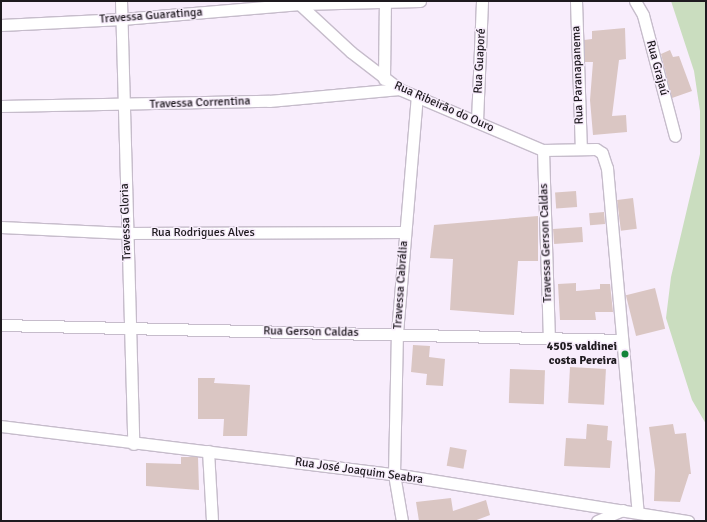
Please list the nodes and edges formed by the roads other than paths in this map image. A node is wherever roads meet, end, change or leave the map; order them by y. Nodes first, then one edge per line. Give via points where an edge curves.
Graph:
1 (121, 1) edge
2 (420, 1) edge
3 (482, 1) edge
4 (576, 1) edge
5 (635, 1) edge
6 (298, 2) edge
7 (385, 2) edge
8 (122, 19) junction
9 (1, 25) edge
10 (384, 79) junction
11 (399, 88) junction
12 (417, 96) junction
13 (1, 106) edge
14 (123, 106) junction
15 (477, 121) junction
16 (675, 136) dead end
17 (581, 148) junction
18 (543, 150) junction
19 (1, 228) edge
20 (405, 232) junction
21 (126, 233) junction
22 (1, 326) edge
23 (129, 328) junction
24 (397, 333) junction
25 (549, 337) junction
26 (622, 340) junction
27 (1, 426) edge
28 (133, 444) junction
29 (208, 451) junction
30 (394, 474) junction
31 (623, 510) junction
32 (638, 512) junction
33 (212, 521) edge
34 (402, 521) edge
35 (597, 521) edge
36 (688, 521) edge

1 - 8 street, Travessa Gloria
2 - 7 street
3 - 15 street, Rua Guaporé
4 - 17 street, Rua Paranapanema
5 - 16 street, Rua Grajaú via 643,15
6 - 7 street
6 - 8 street, Travessa Guaratinga
6 - 10 street, Rua Ribeirão do Ouro
7 - 10 street
8 - 9 street, Travessa Guaratinga
8 - 14 street, Travessa Gloria
10 - 11 street, Rua Ribeirão do Ouro
11 - 12 street, Rua Ribeirão do Ouro
11 - 14 street, Travessa Correntina via 269,101
12 - 15 street, Rua Ribeirão do Ouro
12 - 20 street, Travessa Cabrália
13 - 14 street, Travessa Correntina
14 - 21 street, Travessa Gloria
15 - 18 street, Rua Ribeirão do Ouro
17 - 18 street, Rua Ribeirão do Ouro
17 - 26 street, Rua Ribeirão do Ouro via 596,149 602,153 607,168
18 - 25 street, Travessa Gerson Caldas
19 - 21 street, Rua Rodrigues Alves
20 - 21 street, Rua Rodrigues Alves
20 - 24 street, Travessa Cabrália
21 - 23 street, Travessa Gloria
22 - 23 street, Rua Gerson Caldas
23 - 24 street, Rua Gerson Caldas
23 - 28 street, Travessa Gloria
24 - 25 street, Rua Gerson Caldas
24 - 30 street, Travessa Cabrália
25 - 26 street, Rua Gerson Caldas
26 - 32 street
27 - 28 street, Rua José Joaquim Seabra
28 - 29 street, Rua José Joaquim Seabra
29 - 30 street, Rua José Joaquim Seabra
29 - 33 street
30 - 31 street, Rua José Joaquim Seabra
30 - 34 street, Travessa Cabrália via 395,497
31 - 32 street, Rua José Joaquim Seabra
31 - 35 street
32 - 36 street, Rua José Joaquim Seabra

